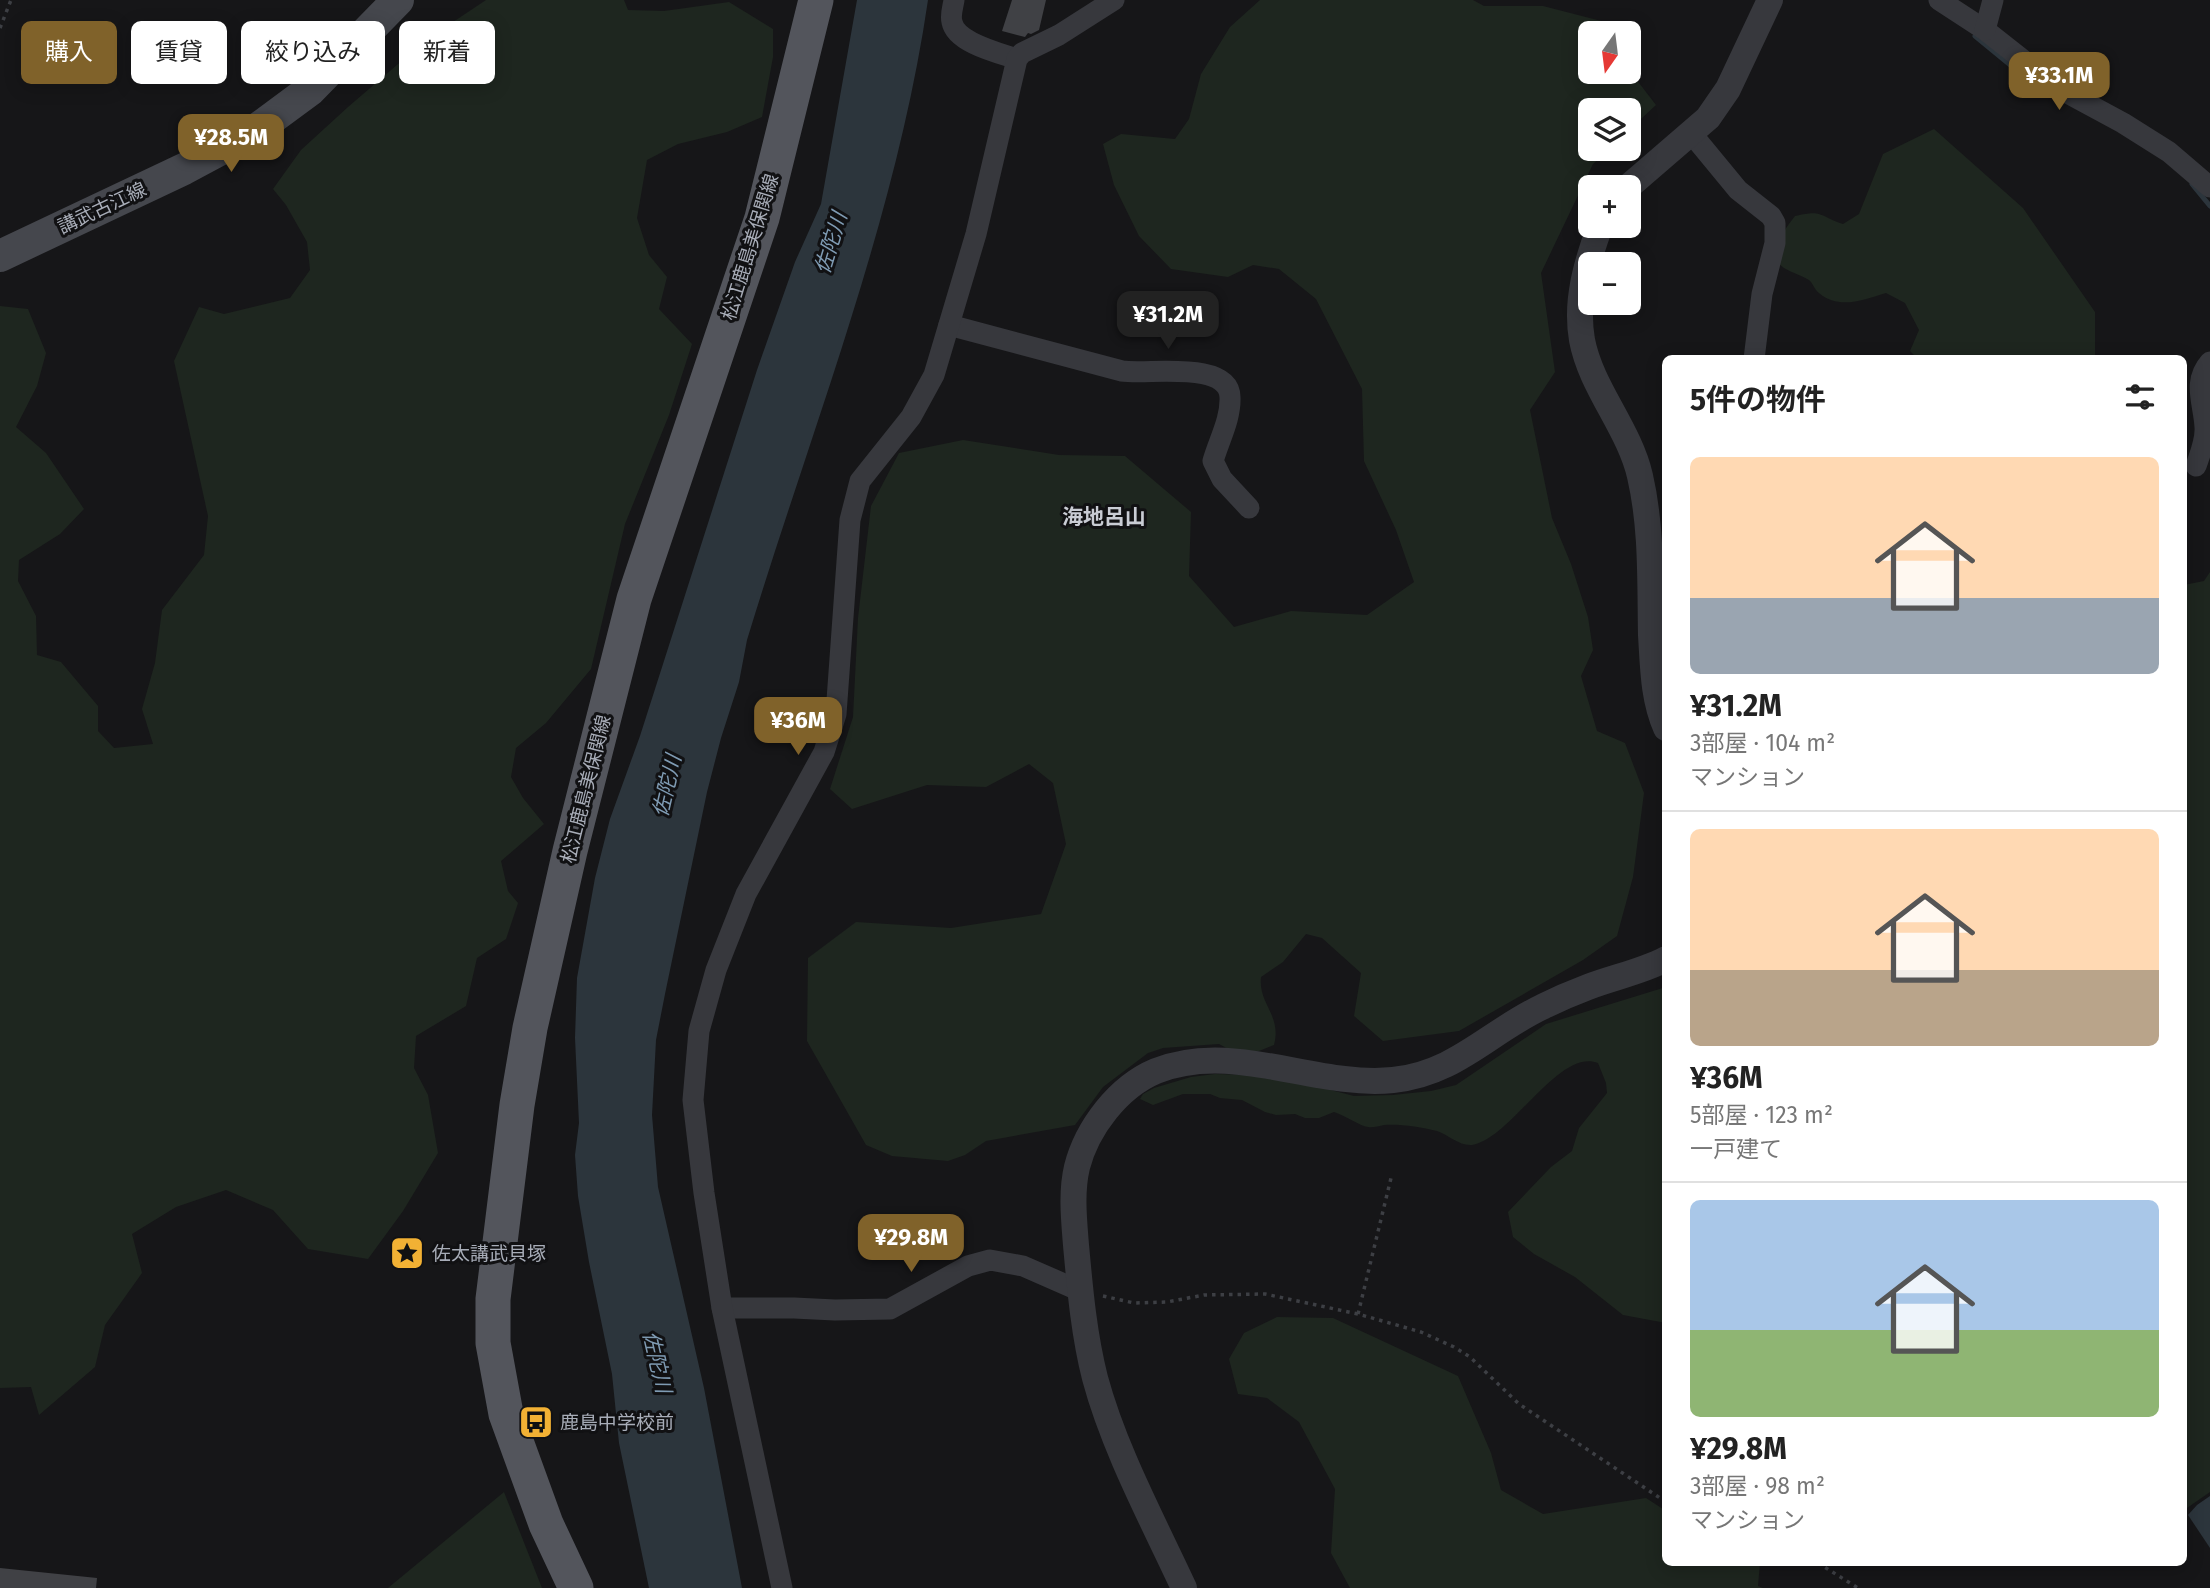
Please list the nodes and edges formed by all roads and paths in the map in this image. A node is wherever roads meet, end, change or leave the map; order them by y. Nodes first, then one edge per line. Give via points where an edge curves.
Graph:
1 (11, 0) edge
2 (398, 0) edge
3 (816, 0) edge
4 (954, 0) edge
5 (1114, 0) edge
6 (1770, 0) edge
7 (1940, 0) edge
8 (1993, 0) edge
9 (0, 28) edge
10 (1984, 30) junction
11 (1017, 59) junction
12 (1691, 133) junction
13 (1641, 176) edge
14 (2210, 187) edge
15 (1596, 238) edge
16 (0, 256) edge
17 (950, 325) junction
18 (1754, 355) edge
19 (2210, 362) edge
20 (2196, 466) dead end
21 (1249, 508) dead end
22 (1658, 568) edge
23 (1662, 719) edge
24 (1662, 961) edge
25 (1392, 1174) dead end
26 (1080, 1291) junction
27 (722, 1308) junction
28 (1358, 1314) junction
29 (1662, 1499) edge
30 (1823, 1566) edge
31 (576, 1588) edge
32 (782, 1588) edge
33 (1184, 1588) edge
34 (1858, 1588) edge

1 - 9 path
2 - 16 main road, 講武古江線 via 310,90 253,132
3 - 31 main road, 松江鹿島美保関線 via 762,218 634,599 570,851 517,1105 493,1299 493,1343 506,1414 546,1524
4 - 11 street via 951,20 959,34 987,50
5 - 11 street
6 - 12 street via 1728,89
7 - 10 street
8 - 10 street
10 - 14 street via 2060,89 2169,152
11 - 17 street
12 - 13 street
12 - 18 street via 1738,190 1775,223
15 - 22 street via 1580,301 1582,340 1640,473
17 - 21 street via 1122,371 1194,372 1222,379 1229,388 1230,405 1213,461 1222,479
17 - 27 street via 934,375 911,417 860,481 850,520 836,714 824,752 746,894 716,970 699,1031 693,1100
19 - 20 street via 2199,385 2205,432
22 - 23 street via 1653,673
24 - 26 street via 1539,1008 1435,1072 1393,1080 1348,1080 1249,1062 1200,1061 1156,1072 1123,1093 1093,1127 1077,1168 1074,1212
25 - 28 path
26 - 27 street via 1023,1266 990,1260 968,1266 890,1309
26 - 28 path via 1134,1303 1265,1294
26 - 33 street via 1095,1378 1124,1460
27 - 32 street
28 - 29 path via 1410,1328 1454,1347 1519,1404
30 - 34 path

